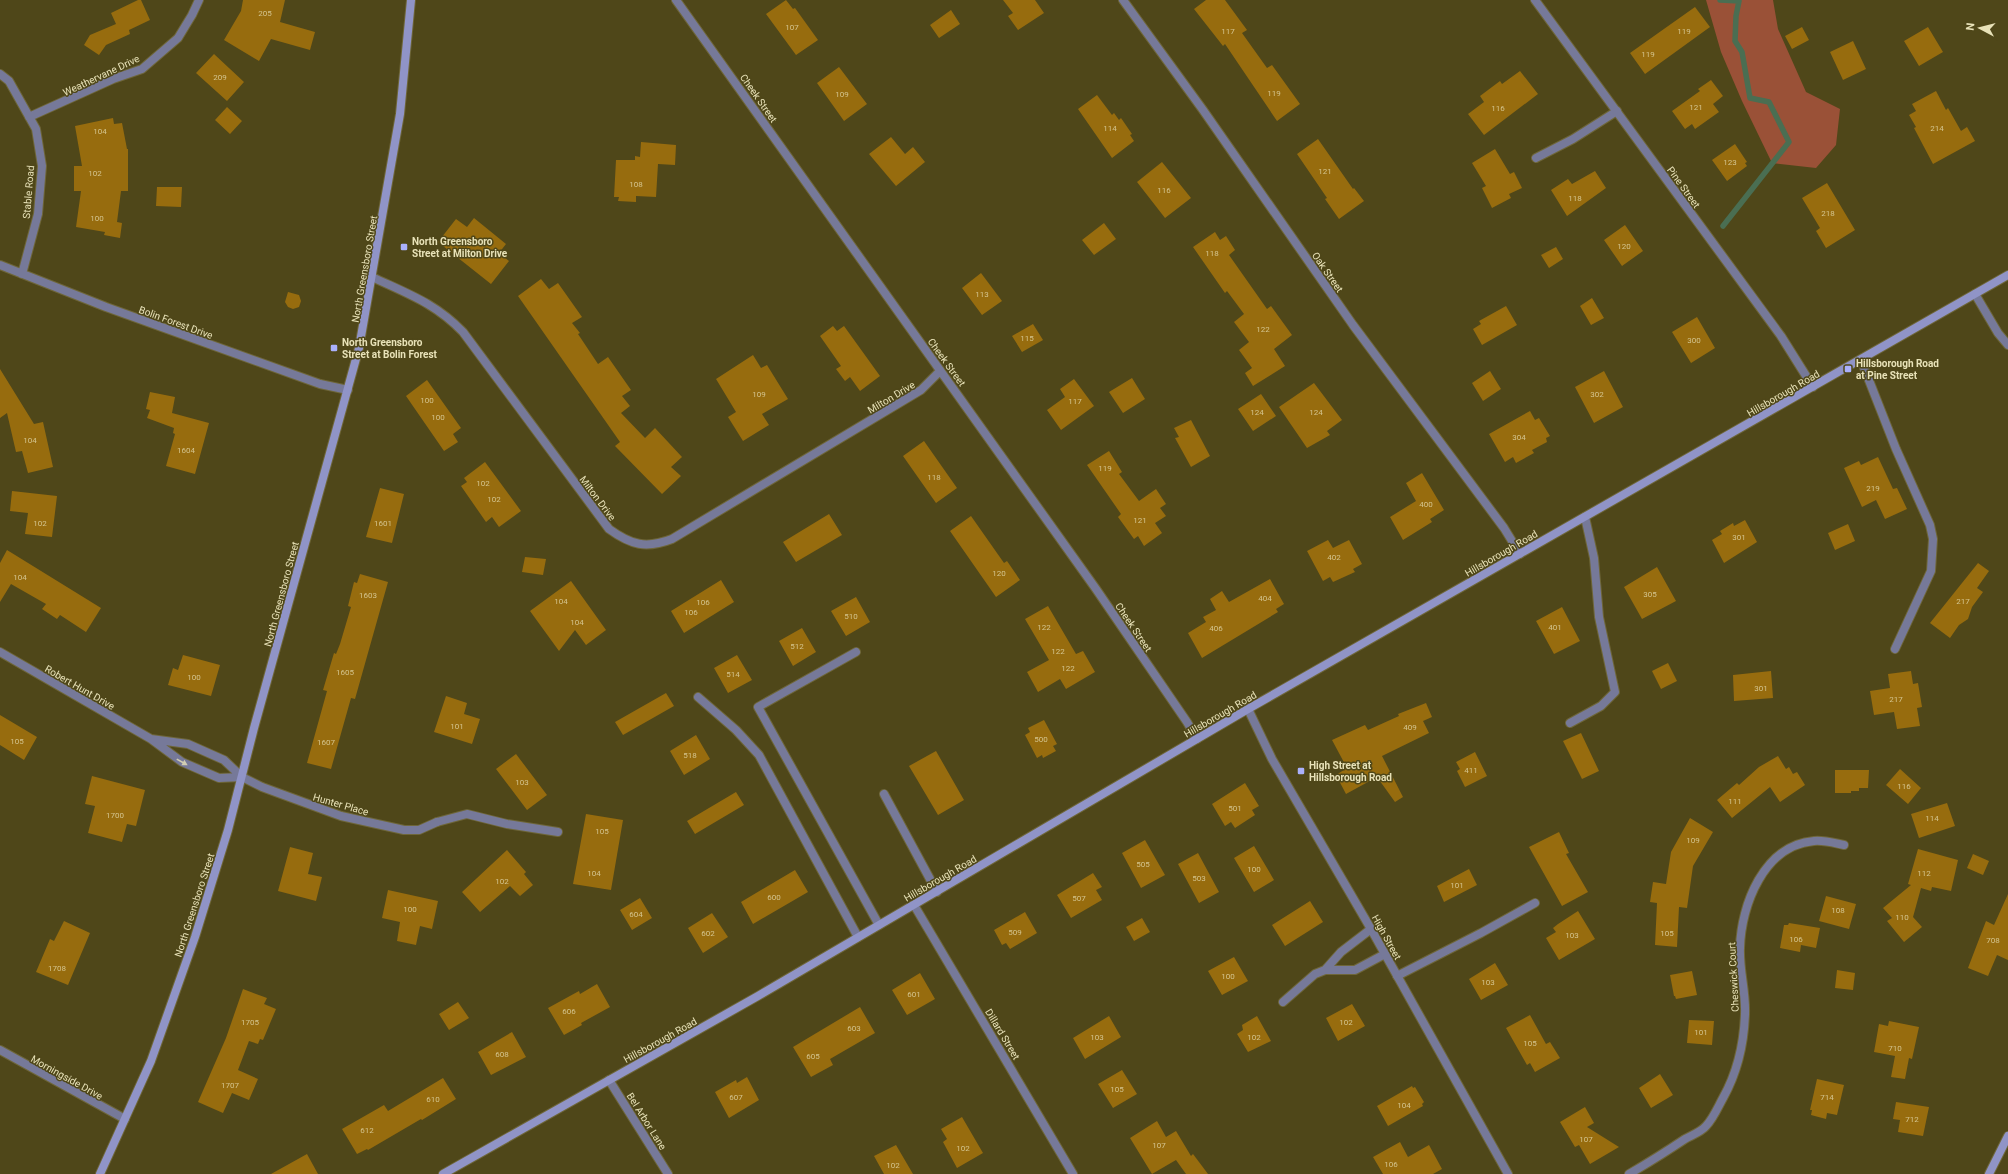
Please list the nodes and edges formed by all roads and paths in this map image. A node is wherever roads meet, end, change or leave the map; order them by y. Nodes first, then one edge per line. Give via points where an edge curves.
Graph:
1 (189, 0) edge
2 (411, 0) edge
3 (676, 0) edge
4 (1123, 0) edge
5 (1535, 0) edge
6 (198, 2) edge
7 (0, 74) edge
8 (1617, 111) junction
9 (29, 117) junction
10 (1536, 158) dead end
11 (0, 265) edge
12 (22, 274) junction
13 (2008, 275) edge
14 (372, 277) junction
15 (1975, 294) junction
16 (2008, 345) edge
17 (1861, 360) junction
18 (940, 371) junction
19 (1814, 387) junction
20 (348, 390) junction
21 (1585, 517) junction
22 (1520, 554) junction
23 (1895, 649) dead end
24 (0, 652) edge
25 (856, 652) dead end
26 (698, 697) dead end
27 (1248, 709) junction
28 (1570, 723) dead end
29 (150, 739) junction
30 (1197, 739) junction
31 (242, 777) junction
32 (884, 794) dead end
33 (558, 832) dead end
34 (1844, 845) dead end
35 (937, 892) junction
36 (1535, 903) dead end
37 (914, 905) junction
38 (879, 925) junction
39 (1371, 929) junction
40 (858, 937) junction
41 (1385, 954) junction
42 (1324, 970) junction
43 (1397, 976) junction
44 (1283, 1002) dead end
45 (0, 1050) edge
46 (609, 1080) junction
47 (125, 1119) junction
48 (2008, 1136) edge
49 (100, 1174) edge
50 (444, 1174) edge
51 (668, 1174) edge
52 (1073, 1174) edge
53 (1508, 1174) edge
54 (1629, 1174) edge
55 (1990, 1174) edge

1 - 6 street
2 - 14 street, North Greensboro Street via 400,114
3 - 18 street, Cheek Street
4 - 22 street, Oak Street via 1353,325 1504,528
5 - 8 street, Pine Street
6 - 9 street, Weathervane Drive via 178,38 142,69 113,79
7 - 9 street, Stable Road via 9,81
8 - 10 street
8 - 19 street, Pine Street via 1781,336
9 - 12 street, Stable Road via 36,129 42,166 38,214
11 - 12 street, Bolin Forest Drive
12 - 20 street, Bolin Forest Drive via 312,382
13 - 15 street, Hillsborough Road
14 - 18 street, Milton Drive via 447,315 463,332 609,529 624,540 639,545 658,544 672,539 921,390
14 - 20 street, North Greensboro Street via 359,348
15 - 16 street via 1998,334
15 - 17 street, Hillsborough Road
17 - 19 street, Hillsborough Road
17 - 23 street via 1896,449 1930,525 1933,539 1931,571
18 - 30 street, Cheek Street via 1100,595
19 - 21 street, Hillsborough Road
20 - 31 street, North Greensboro Street
21 - 22 street, Hillsborough Road
21 - 28 street via 1594,558 1599,617 1615,692 1601,706
22 - 27 street, Hillsborough Road
24 - 29 street, Robert Hunt Drive
25 - 38 street via 758,707
26 - 40 street via 736,730 759,755
27 - 30 street, Hillsborough Road
27 - 39 street, High Street via 1272,759
29 - 31 street, Robert Hunt Drive via 188,744 224,760
29 -> 31 street, Robert Hunt Drive via 182,762 219,778
30 - 35 street, Hillsborough Road
31 - 33 street, Hunter Place via 279,794 341,816 404,830 419,830 467,814 507,824
31 - 47 street, North Greensboro Street via 196,937 151,1061
32 - 35 street
34 - 54 street, Cheswick Court via 1814,841 1800,844 1780,855 1756,884 1746,905 1741,927 1740,950 1745,992 1742,1046 1724,1097 1706,1127
35 - 37 street, Hillsborough Road
36 - 43 street
37 - 38 street, Hillsborough Road
37 - 52 street, Dillard Street
38 - 40 street, Hillsborough Road
39 - 41 street, High Street
39 - 42 street via 1341,952
40 - 46 street, Hillsborough Road
41 - 42 street via 1354,970
41 - 43 street, High Street
42 - 44 street via 1315,974
43 - 53 street, High Street
45 - 47 street, Morningside Drive
46 - 50 street, Hillsborough Road
46 - 51 street, Bel Arbor Lane
47 - 49 street, North Greensboro Street
48 - 55 street

